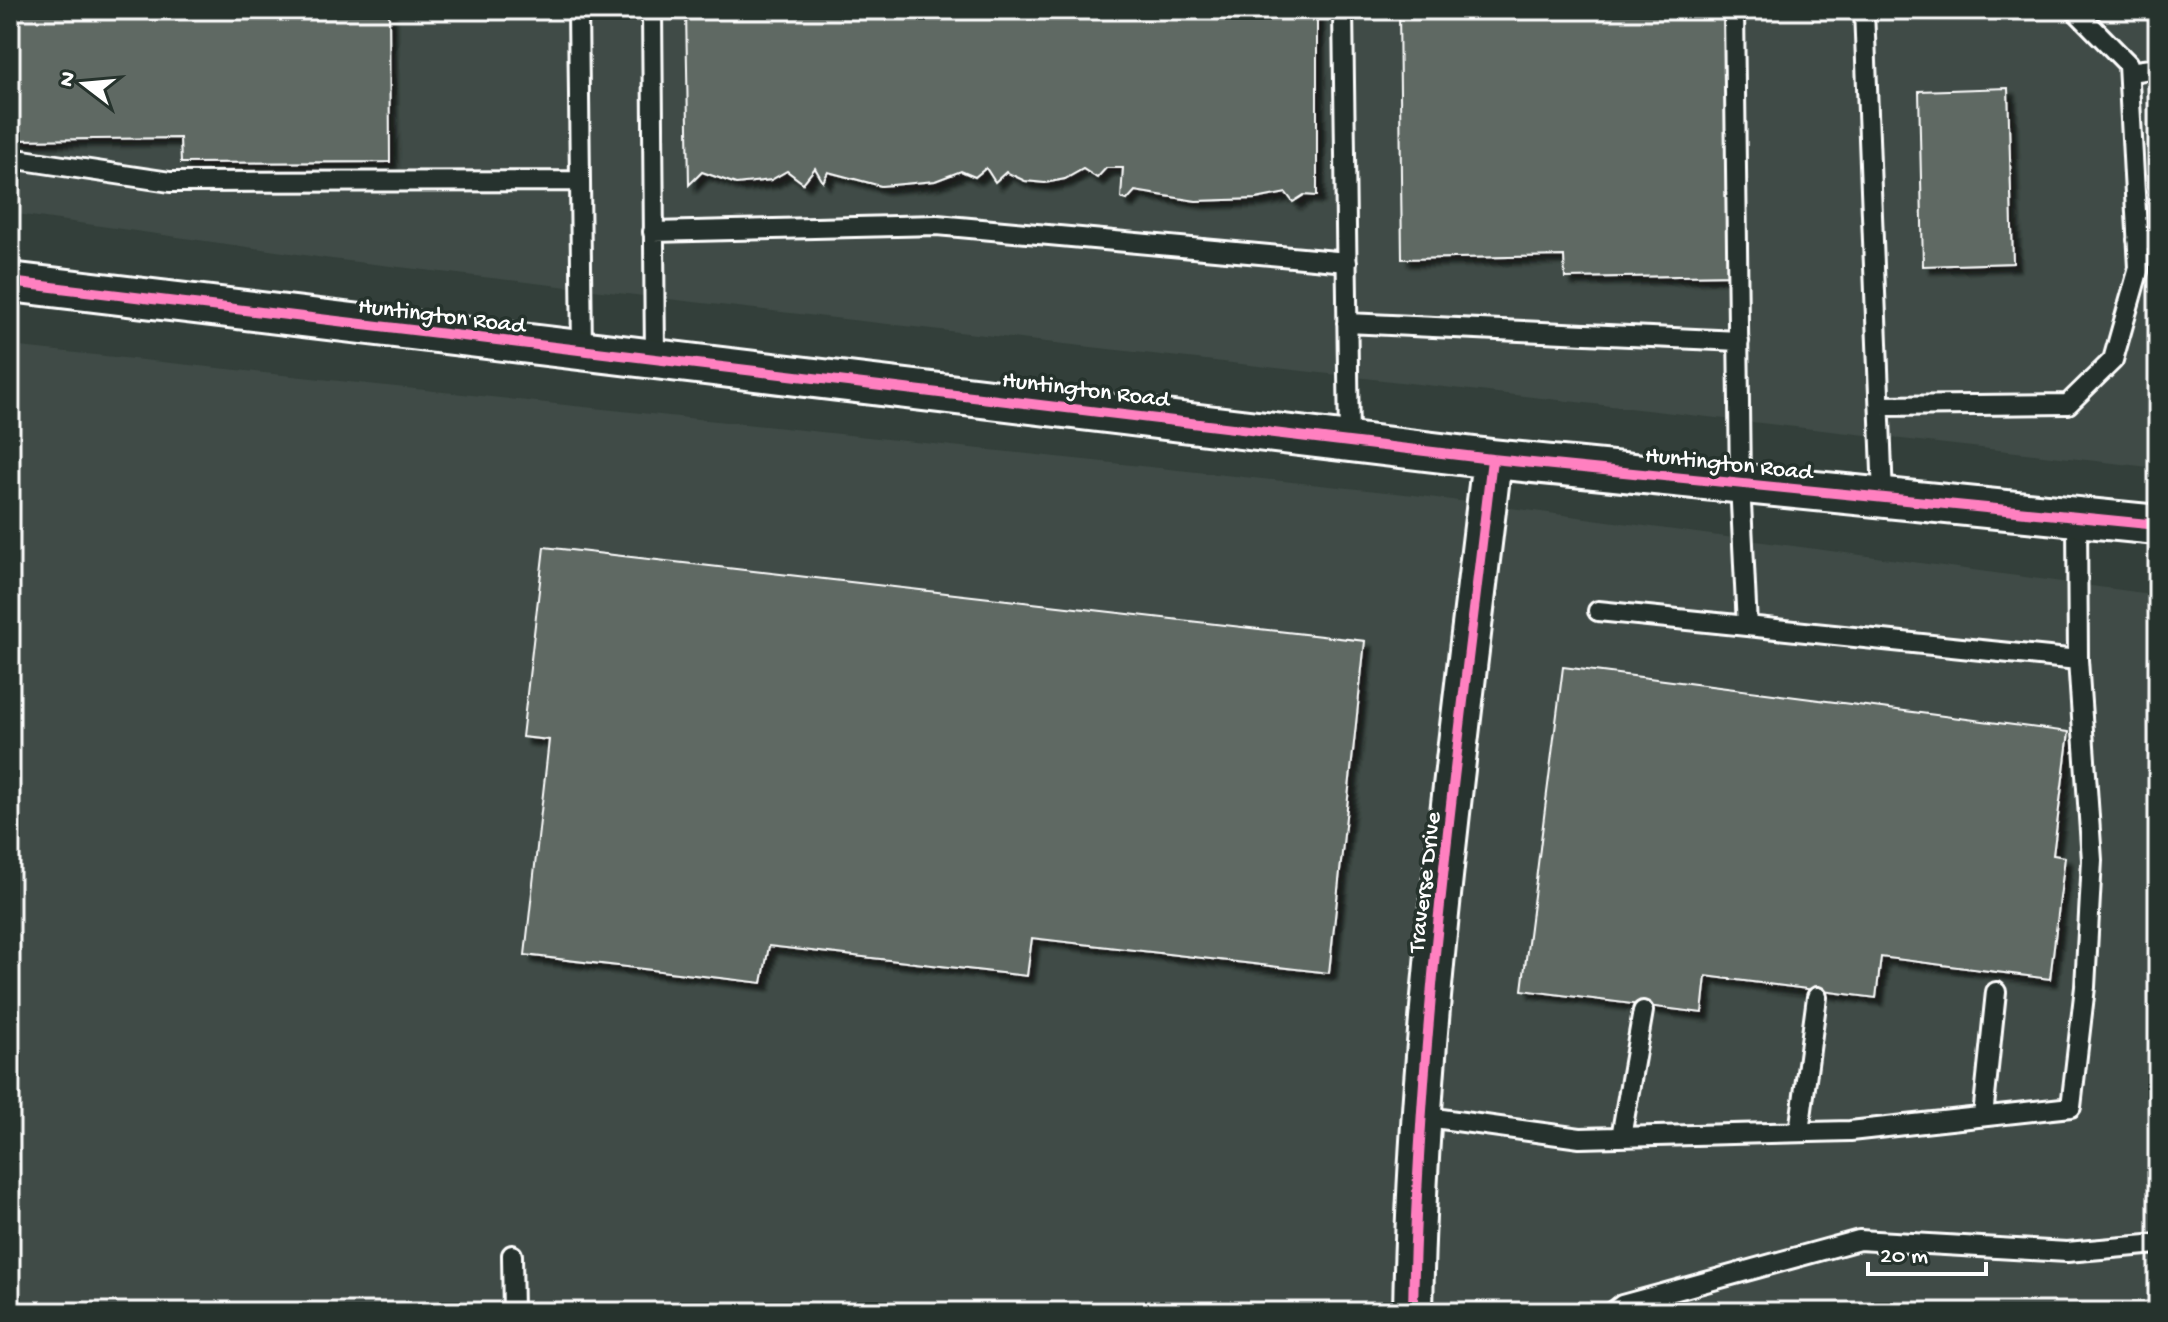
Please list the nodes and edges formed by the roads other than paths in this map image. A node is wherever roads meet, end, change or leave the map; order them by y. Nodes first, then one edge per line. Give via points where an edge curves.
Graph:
1 (578, 10) edge
2 (652, 10) edge
3 (1343, 10) edge
4 (1734, 10) edge
5 (1864, 10) edge
6 (2075, 10) edge
7 (2158, 68) edge
8 (2129, 72) junction
9 (10, 158) edge
10 (579, 181) junction
11 (653, 232) junction
12 (2137, 240) junction
13 (2158, 240) edge
14 (1347, 262) junction
15 (10, 282) edge
16 (1347, 323) junction
17 (1739, 341) junction
18 (582, 351) junction
19 (655, 358) junction
20 (1880, 406) junction
21 (1349, 441) junction
22 (1492, 459) junction
23 (1740, 483) junction
24 (1883, 497) junction
25 (2077, 517) junction
26 (2158, 525) edge
27 (1598, 611) dead end
28 (1747, 626) junction
29 (2078, 660) junction
30 (1996, 992) dead end
31 (1817, 997) dead end
32 (1643, 1011) dead end
33 (1420, 1116) junction
34 (1983, 1116) junction
35 (1799, 1132) junction
36 (1621, 1137) junction
37 (2158, 1244) edge
38 (512, 1255) dead end
39 (513, 1312) edge
40 (1413, 1312) edge
41 (1613, 1312) edge

1 - 10 lane
2 - 11 lane
3 - 14 lane
4 - 17 lane
5 - 20 lane
6 - 8 lane via 2128,64
7 - 8 lane
8 - 12 lane
9 - 10 lane via 170,182
10 - 18 lane
11 - 14 lane via 937,225
11 - 19 lane
12 - 13 lane
12 - 20 lane via 2139,268 2113,360 2068,404
14 - 16 lane
15 - 18 street, Huntington Road
16 - 17 lane
16 - 21 lane
17 - 23 lane
18 - 19 street, Huntington Road
19 - 21 street, Huntington Road
20 - 24 lane
21 - 22 street, Huntington Road
22 - 23 street, Huntington Road
22 - 33 street, Traverse Drive
23 - 24 street, Huntington Road
23 - 28 lane
24 - 25 street, Huntington Road
25 - 26 street, Huntington Road
25 - 29 lane
27 - 28 lane
28 - 29 lane
29 - 34 lane via 2092,860 2071,1107
30 - 34 lane
31 - 35 lane
32 - 36 lane
33 - 36 lane via 1580,1138
33 - 40 street, Traverse Drive
34 - 35 lane
35 - 36 lane
37 - 41 lane via 2067,1252 1859,1240 1622,1305
38 - 39 lane

